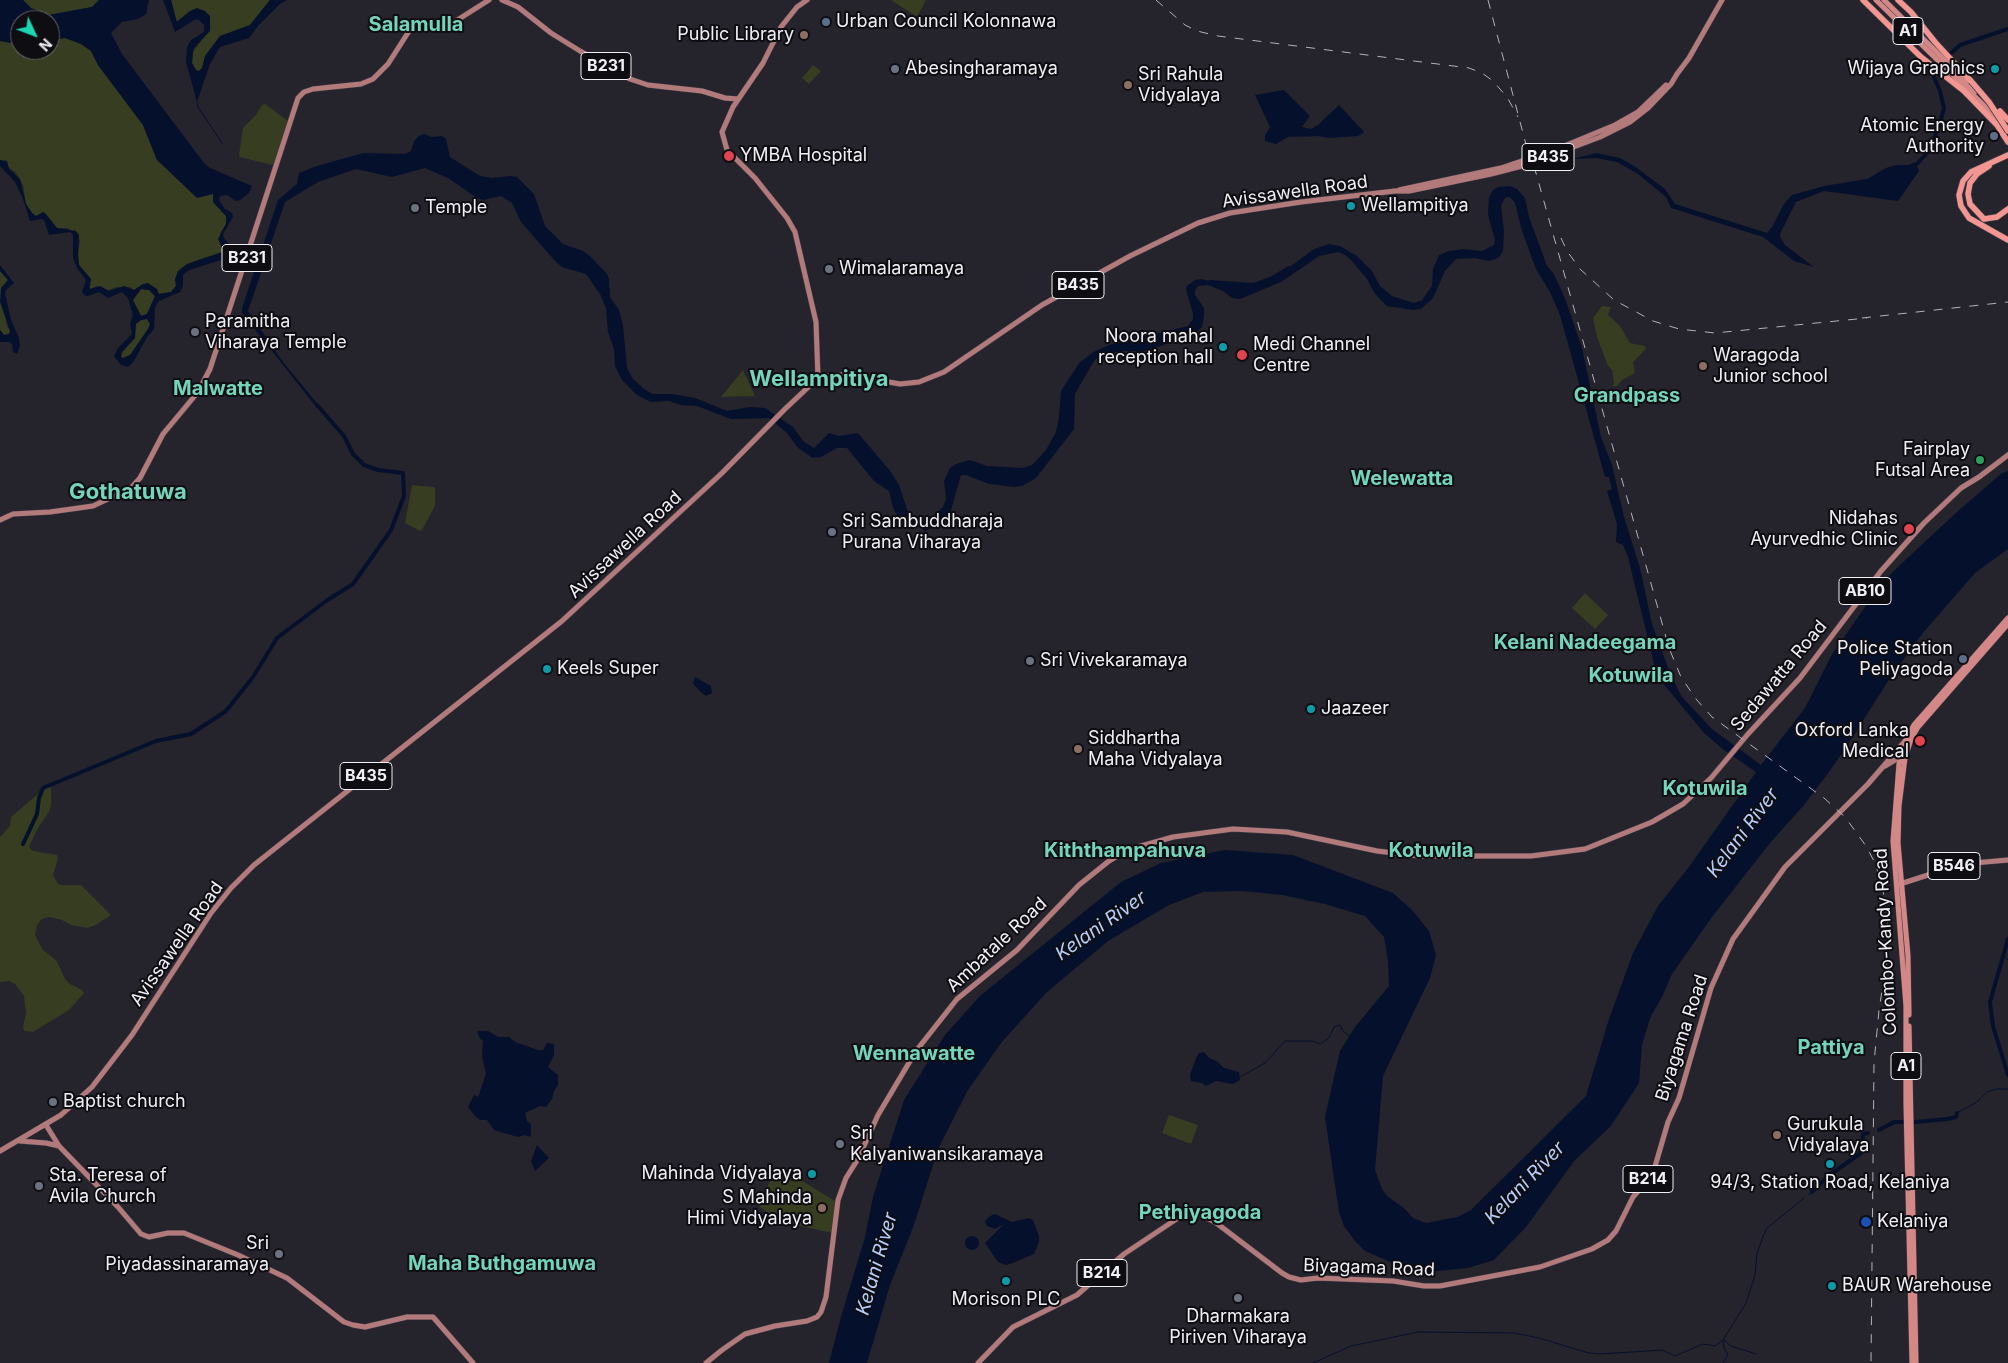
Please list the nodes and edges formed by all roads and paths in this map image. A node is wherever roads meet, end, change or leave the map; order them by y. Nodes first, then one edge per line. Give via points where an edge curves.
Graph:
1 (488, 0) edge
2 (502, 0) edge
3 (807, 0) edge
4 (1722, 0) edge
5 (1876, 0) edge
6 (1884, 0) edge
7 (1898, 0) edge
8 (1865, 2) edge
9 (1948, 67) junction
10 (1971, 81) junction
11 (725, 98) junction
12 (738, 99) junction
13 (733, 107) junction
14 (2007, 120) edge
15 (1996, 125) junction
16 (2008, 130) edge
17 (2008, 142) edge
18 (2008, 155) edge
19 (2008, 209) edge
20 (2008, 240) edge
21 (818, 378) junction
22 (2008, 455) edge
23 (0, 520) edge
24 (2008, 618) edge
25 (2008, 624) edge
26 (1906, 740) junction
27 (1739, 745) joint
28 (1890, 757) junction
29 (1903, 757) junction
30 (1888, 764) junction
31 (1898, 770) junction
32 (1875, 775) junction
33 (2008, 860) edge
34 (1899, 884) junction
35 (46, 1125) junction
36 (18, 1141) junction
37 (59, 1146) junction
38 (3, 1147) edge
39 (0, 1151) edge
40 (473, 1363) edge
41 (706, 1363) edge
42 (978, 1363) edge
43 (1912, 1363) edge
44 (1916, 1363) edge

1 - 23 main road, B231 via 451,24 411,28 388,64 373,79 361,84 313,89 298,98 210,368 198,392 163,434 140,478 131,488 93,506 13,514
2 - 11 main road, B231 via 518,7 575,48 630,79
3 - 12 main road via 781,27 763,63
4 - 21 main road, Avissawella Road / B435, bridge via 1665,91 1630,122 1592,140 1526,165 1409,191 1230,213 1198,223 1130,256 1042,305 944,372 919,382 900,384 850,375
5 - 9 highway, A1
6 - 9 highway, A1
7 - 10 highway
8 - 15 highway via 1920,57 1964,91
9 - 14 highway, A1
9 - 16 highway, A1
10 - 14 highway, bridge
10 - 16 highway, bridge
11 - 12 main road, B231
11 - 13 main road
12 - 13 main road
13 - 21 main road via 722,132 727,150 755,178 796,232 816,322
15 - 17 highway
15 - 18 highway
18 - 19 highway via 1977,174 1970,183 1968,194 1972,207 1984,219 1998,217
18 - 20 highway via 1971,172 1963,181 1959,195 1961,206 1969,218
21 - 35 main road, Avissawella Road / B435 via 722,473 562,621 245,873 211,913 101,1077 74,1105
22 - 27 main road, Sedawatta Road / AB10 via 1961,488 1924,523 1881,571 1800,678
24 - 26 highway, Colombo-Kandy Road / A1 via 1918,720
25 - 29 highway, Colombo-Kandy Road / A1 via 1918,727
26 - 28 main road, Biyagama Road
26 - 29 highway, Colombo-Kandy Road / A1
27 - 41 main road, Ambatale Road / AB10 via 1696,794 1674,809 1605,842 1569,853 1425,856 1377,851 1287,832 1233,829 1173,837 1114,857 1084,880 1017,950 958,1000 916,1051 846,1178 838,1200 826,1297 817,1317 745,1334
28 - 29 main road
28 - 32 main road, Biyagama Road / B214
29 - 30 main road, Biyagama Road / B214
29 - 31 highway, Colombo-Kandy Road / A1
29 - 34 highway, Colombo-Kandy Road / A1 via 1898,818
30 - 31 main road
30 - 32 main road, Biyagama Road / B214
31 - 34 highway, Colombo-Kandy Road / A1 via 1894,841
32 - 42 main road, Biyagama Road / B214 via 1785,867 1734,939 1711,988 1654,1170 1633,1197 1608,1240 1540,1267 1440,1286 1393,1281 1301,1280 1282,1273 1206,1217 1187,1212 1124,1254 1077,1295 1013,1327
33 - 34 main road, B546 via 1962,864
34 - 43 highway, Colombo-Kandy Road / A1 via 1906,1006
34 - 44 highway, Colombo-Kandy Road / A1 via 1909,989
35 - 36 main road, Avissawella Road / B435
35 - 37 main road
36 - 37 main road
36 - 38 main road, Avissawella Road / B435
37 - 40 main road via 140,1234 149,1237 184,1233 238,1255 288,1278 344,1322 353,1325 365,1327 407,1317 432,1316
38 - 39 main road, Avissawella Road / B435

